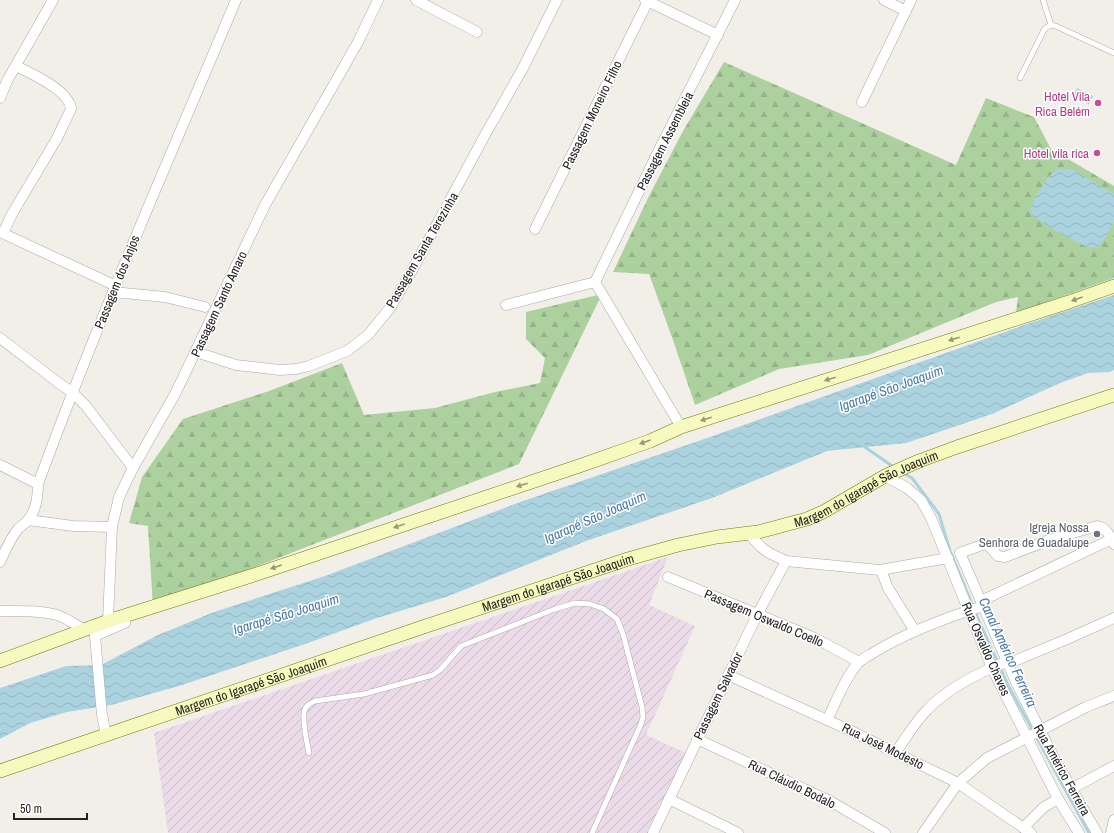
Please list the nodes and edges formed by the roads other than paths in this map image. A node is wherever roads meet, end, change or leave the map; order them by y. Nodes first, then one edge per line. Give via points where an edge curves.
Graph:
1 (53, 0) edge
2 (236, 0) edge
3 (378, 0) edge
4 (416, 0) edge
5 (557, 0) edge
6 (735, 0) edge
7 (884, 0) edge
8 (911, 0) edge
9 (1043, 0) edge
10 (646, 1) edge
11 (906, 11) junction
12 (1051, 25) junction
13 (477, 32) dead end
14 (718, 35) junction
15 (1114, 53) edge
16 (16, 66) junction
17 (1020, 78) dead end
18 (0, 98) edge
19 (862, 102) dead end
20 (536, 229) dead end
21 (1, 233) edge
22 (595, 282) junction
23 (1114, 286) edge
24 (114, 289) junction
25 (506, 305) dead end
26 (205, 307) dead end
27 (0, 338) edge
28 (196, 352) junction
29 (72, 392) junction
30 (1114, 395) edge
31 (681, 427) junction
32 (0, 465) edge
33 (133, 468) junction
34 (886, 476) junction
35 (38, 484) junction
36 (28, 520) junction
37 (112, 527) junction
38 (748, 533) junction
39 (1113, 540) edge
40 (948, 558) junction
41 (786, 561) junction
42 (0, 562) edge
43 (881, 570) junction
44 (668, 577) dead end
45 (976, 607) junction
46 (0, 611) edge
47 (757, 615) junction
48 (125, 616) junction
49 (1114, 618) edge
50 (108, 622) junction
51 (84, 630) junction
52 (915, 631) junction
53 (0, 661) edge
54 (859, 662) junction
55 (1000, 665) junction
56 (728, 675) junction
57 (1114, 696) edge
58 (827, 720) junction
59 (1033, 734) junction
60 (106, 735) junction
61 (697, 739) junction
62 (896, 752) junction
63 (309, 753) dead end
64 (1114, 766) edge
65 (0, 771) edge
66 (958, 783) junction
67 (1071, 789) junction
68 (669, 799) junction
69 (1058, 799) junction
70 (1114, 820) edge
71 (1027, 830) edge
72 (592, 833) edge
73 (653, 833) edge
74 (738, 833) edge
75 (885, 833) edge
76 (923, 833) edge
77 (1079, 833) edge
78 (1098, 833) edge
79 (1111, 833) edge

1 - 16 street
2 - 24 street, Passagem dos Anjos
3 - 28 street, Passagem Santo Amaro via 358,42 265,205
4 - 13 street
5 - 28 street, Passagem Santa Terezinha via 523,68 409,276 390,308 368,335 347,351 296,369 280,370 236,365
6 - 14 street, Passagem Assembleia
7 - 11 street
8 - 11 street
9 - 12 lane
10 - 14 street
10 - 20 street, Passagem Moneiro Filho
11 - 19 street
12 - 15 lane
12 - 17 lane via 1044,30
14 - 22 street, Passagem Assembleia
16 - 18 street
16 - 21 street via 41,79 64,96 69,101 71,109 56,140
21 - 24 street
22 - 25 street
22 - 31 street
23 -> 31 street
24 - 26 street
24 - 29 street, Passagem dos Anjos
27 - 29 street
28 - 33 street, Passagem Santo Amaro
29 - 33 street via 86,406
29 - 35 street, Passagem dos Anjos
30 - 34 street, Margem do Igarapé São Joaquim via 957,447
31 -> 48 street via 582,465
32 - 35 street
33 - 37 street, Passagem Santo Amaro via 119,497
34 - 38 street, Margem do Igarapé São Joaquim via 807,519
34 - 40 street, Rua Osvaldo Chaves via 921,500
35 - 36 street, Passagem dos Anjos via 38,497
36 - 37 street
36 - 42 street, Passagem dos Anjos via 10,540
37 - 50 street, Passagem Santo Amaro
38 - 41 street via 769,553
38 - 60 street, Margem do Igarapé São Joaquim via 678,544 628,559
39 - 45 street
39 - 45 street, Rua Américo Ferreira via 1103,528 1097,526 1005,557 998,556 987,544 960,553
40 - 43 street
40 - 45 street, Rua Osvaldo Chaves
41 - 43 street
41 - 47 street, Passagem Salvador
43 - 52 street via 888,588
44 - 47 street, Passagem Oswaldo Coello
45 - 52 street
45 - 55 street, Rua Osvaldo Chaves
45 - 55 street, Rua Américo Ferreira
46 - 51 street via 58,615
47 - 54 street, Passagem Oswaldo Coello via 815,638
47 - 56 street, Passagem Salvador
48 - 50 street
48 - 60 street via 126,623 95,636
49 - 55 street
50 - 51 street
51 - 53 street
52 - 54 street
54 - 58 street
55 - 59 street, Rua Osvaldo Chaves
55 - 59 street, Rua Américo Ferreira
55 - 62 street via 953,688 937,700 916,723
56 - 58 street, Rua José Modesto
56 - 61 street, Passagem Salvador
57 - 59 street
58 - 62 street, Rua José Modesto
59 - 66 street via 987,758
59 - 67 street, Rua Américo Ferreira
59 - 69 street, Rua Osvaldo Chaves
60 - 65 street, Margem do Igarapé São Joaquim
61 - 68 street, Passagem Salvador
61 - 75 street, Rua Cláudio Bodalo via 830,802
62 - 66 street, Rua José Modesto
63 - 72 lane via 304,709 309,704 375,692 433,675 461,646 555,609 574,603 590,604 604,609 617,619 643,717
64 - 67 street
66 - 71 street, Rua José Modesto
66 - 76 street
67 - 78 street, Rua Américo Ferreira
68 - 73 street, Passagem Salvador
68 - 74 street
69 - 71 street via 1044,807
69 - 77 street, Rua Osvaldo Chaves
70 - 79 street

